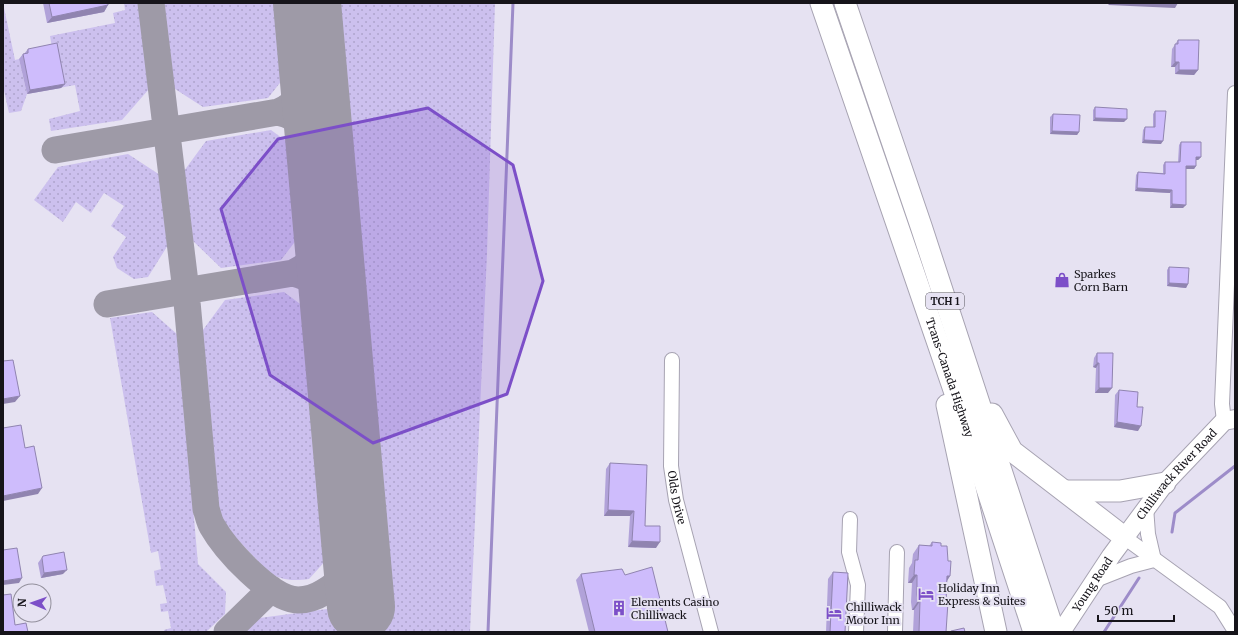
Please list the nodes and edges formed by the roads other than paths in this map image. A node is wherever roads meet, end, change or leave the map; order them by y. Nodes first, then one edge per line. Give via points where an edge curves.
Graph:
1 (821, 3) edge
2 (845, 3) edge
3 (1235, 93) edge
4 (921, 226) junction
5 (899, 233) junction
6 (672, 360) dead end
7 (1230, 420) edge
8 (1164, 483) junction
9 (1066, 491) junction
10 (1146, 507) junction
11 (850, 519) dead end
12 (1124, 537) junction
13 (897, 552) dead end
14 (1154, 560) junction
15 (1094, 581) junction
16 (1031, 624) edge
17 (1235, 631) edge
18 (711, 632) edge
19 (856, 632) edge
20 (895, 632) edge
21 (996, 632) edge
22 (1054, 632) edge
23 (1061, 632) edge

1 - 5 highway, Trans-Canada Highway / TCH 1
2 - 4 highway, Trans-Canada Highway / TCH 1
3 - 7 street via 1222,404
4 - 9 highway via 990,410 1008,444 1012,450
4 - 22 highway, Trans-Canada Highway / TCH 1
5 - 16 highway, Trans-Canada Highway / TCH 1 via 964,419
5 - 21 highway via 914,293 939,371
6 - 18 street, Olds Drive via 671,466 676,500
7 - 8 main road, Chilliwack River Road
8 - 9 highway via 1120,491
8 - 10 main road, Chilliwack River Road
9 - 12 highway
10 - 12 main road, Chilliwack River Road
10 - 14 street via 1148,534
11 - 19 street via 849,552 858,585
12 - 14 street
12 - 15 main road, Young Road
13 - 20 street
14 - 15 street
14 - 17 street via 1220,607
15 - 23 main road, Young Road

